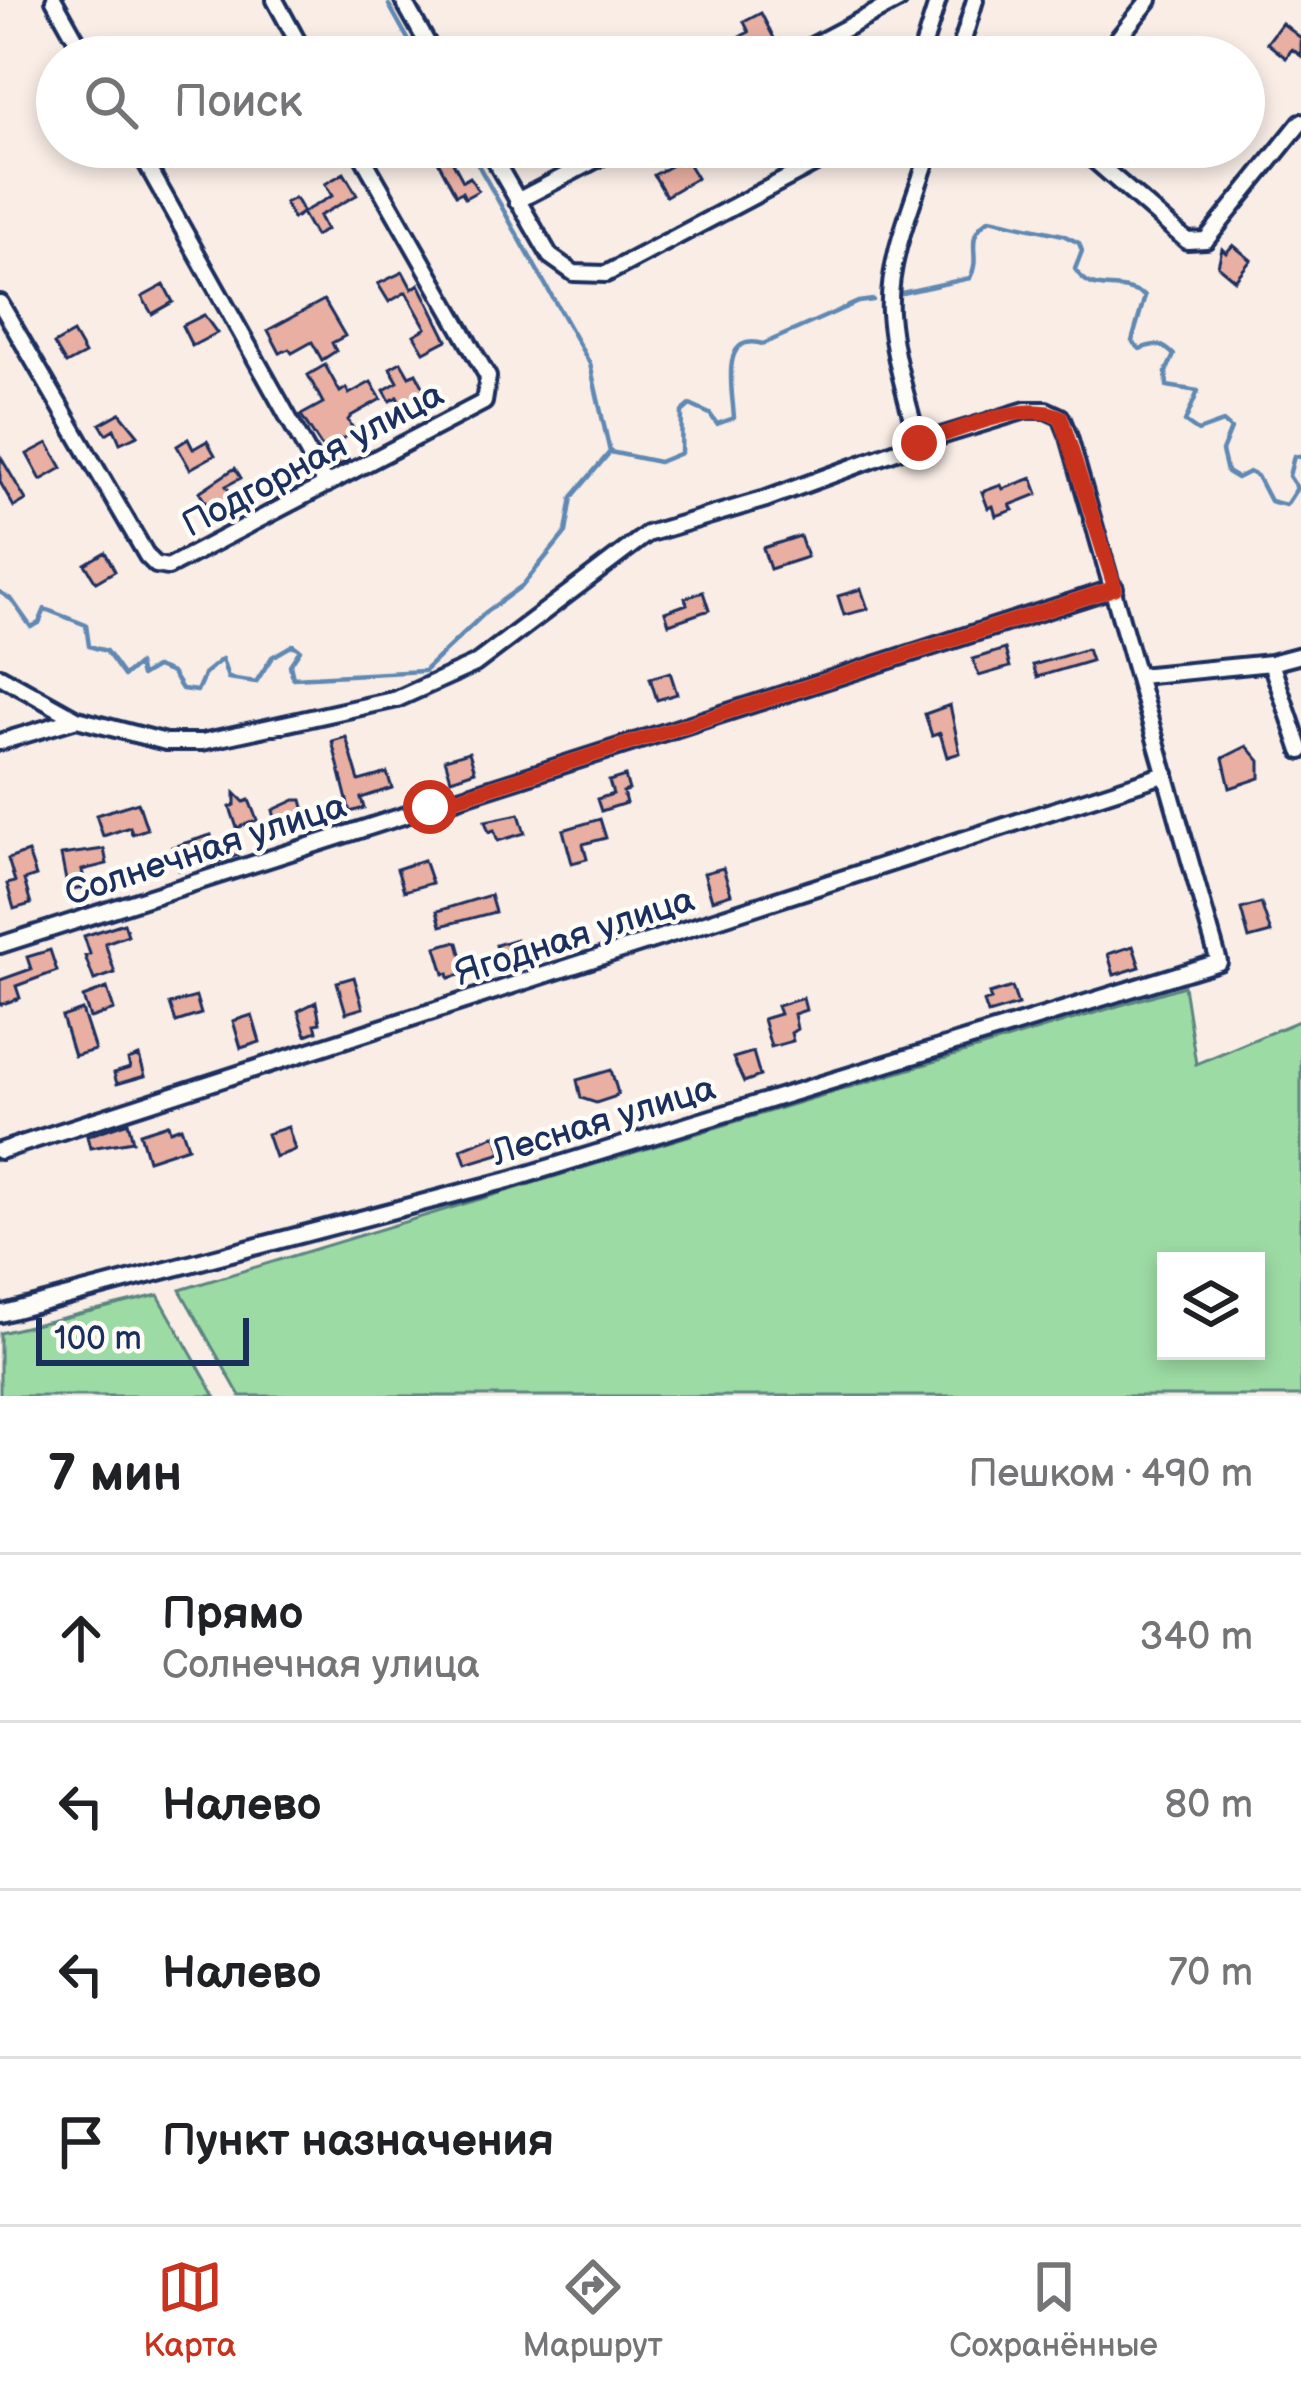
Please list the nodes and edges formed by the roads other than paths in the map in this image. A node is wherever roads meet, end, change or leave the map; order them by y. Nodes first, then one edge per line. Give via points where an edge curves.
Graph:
1 (54, 0) edge
2 (275, 0) edge
3 (403, 0) edge
4 (899, 0) edge
5 (938, 0) edge
6 (975, 0) edge
7 (1149, 0) edge
8 (74, 36) edge
9 (295, 36) edge
10 (424, 36) edge
11 (831, 36) edge
12 (927, 36) edge
13 (964, 36) edge
14 (1120, 36) edge
15 (1301, 122) edge
16 (1265, 167) edge
17 (149, 168) edge
18 (369, 168) edge
19 (499, 168) edge
20 (580, 168) edge
21 (806, 168) edge
22 (924, 168) edge
23 (1103, 168) edge
24 (1264, 168) edge
25 (517, 201) junction
26 (0, 304) edge
27 (919, 443) junction
28 (326, 485) junction
29 (1115, 588) junction
30 (1301, 655) edge
31 (1270, 663) junction
32 (0, 676) edge
33 (1139, 676) junction
34 (77, 718) junction
35 (0, 742) edge
36 (1301, 751) edge
37 (1166, 774) junction
38 (0, 945) edge
39 (0, 1151) edge
40 (0, 1314) edge

1 - 8 street
2 - 9 street
3 - 10 street
4 - 11 street
5 - 12 street
6 - 13 street
7 - 14 street
15 - 16 street
17 - 28 street
18 - 28 street, Подгорная улица via 488,377 484,402
19 - 25 street
20 - 25 street
21 - 25 street via 606,274 574,273 550,256
22 - 27 street via 892,273 890,310
23 - 24 street via 1197,243
26 - 28 street, Подгорная улица via 156,565 168,567
27 - 29 street via 1026,410 1061,417
27 - 34 street via 647,534 475,664 397,699 202,742 166,742
29 - 33 street
29 - 38 street, Солнечная улица
30 - 31 street
31 - 33 street
31 - 36 street
32 - 34 street
33 - 37 street
34 - 35 street
37 - 39 street, Ягодная улица
37 - 40 street, Лесная улица via 1219,962 512,1179

